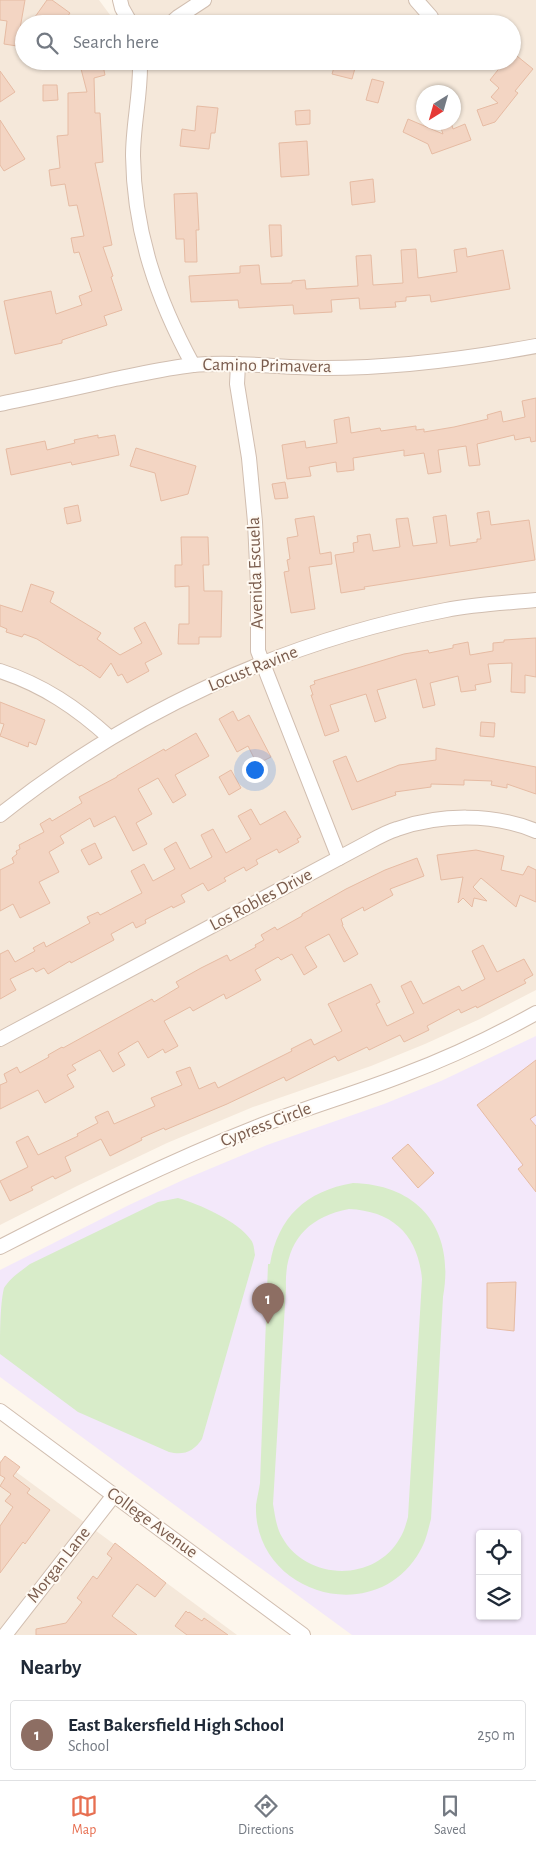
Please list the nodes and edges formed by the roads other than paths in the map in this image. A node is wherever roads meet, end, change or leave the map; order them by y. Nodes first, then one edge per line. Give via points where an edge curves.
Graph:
1 (204, 0) edge
2 (416, 0) edge
3 (119, 3) edge
4 (126, 15) edge
5 (181, 15) edge
6 (429, 15) edge
7 (141, 70) edge
8 (536, 346) edge
9 (238, 364) junction
10 (193, 365) junction
11 (0, 404) edge
12 (536, 600) edge
13 (263, 663) junction
14 (0, 670) edge
15 (110, 738) junction
16 (0, 815) edge
17 (536, 831) edge
18 (339, 858) junction
19 (536, 1013) edge
20 (0, 1039) edge
21 (0, 1247) edge
22 (0, 1411) edge
23 (114, 1495) junction
24 (287, 1630) edge
25 (5, 1635) edge
26 (303, 1635) edge

1 - 5 street
2 - 6 street
3 - 4 street
7 - 10 street via 133,156 142,233 162,302
8 - 9 street, Camino Primavera via 431,363 378,367
9 - 10 street, Camino Primavera
9 - 13 street, Avenida Escuela via 237,384 255,522 258,651
10 - 11 street, Camino Primavera
12 - 13 street, Locust Ravine via 494,602 394,621
13 - 15 street, Locust Ravine via 213,684
13 - 18 street, Avenida Escuela
14 - 15 street via 60,698
15 - 16 street, Locust Ravine
17 - 18 street, Los Robles Drive via 476,818 442,819 396,829
18 - 20 street, Los Robles Drive
19 - 21 street, Cypress Circle via 458,1053 175,1160
22 - 23 street, College Avenue
23 - 24 street, College Avenue
23 - 25 street, Morgan Lane
24 - 26 street, College Avenue

